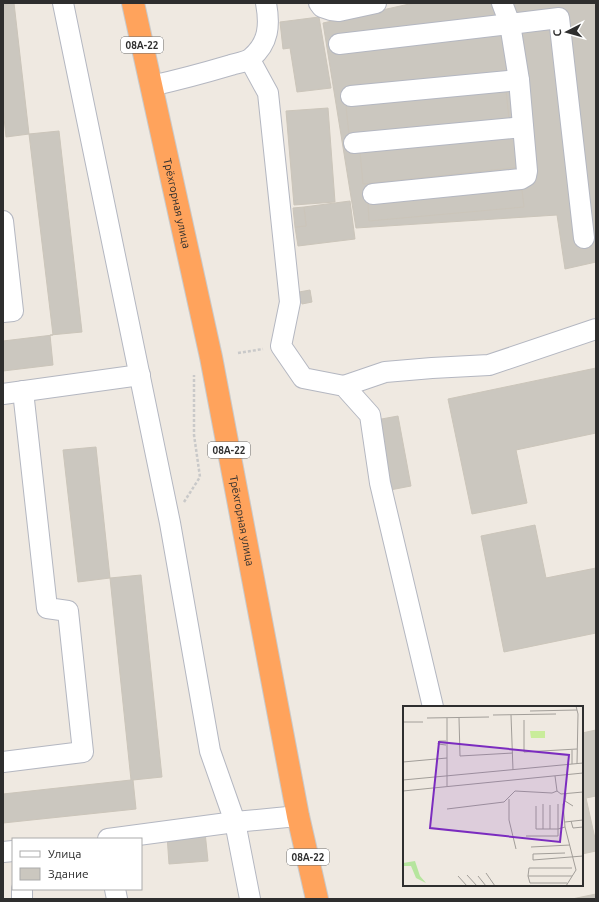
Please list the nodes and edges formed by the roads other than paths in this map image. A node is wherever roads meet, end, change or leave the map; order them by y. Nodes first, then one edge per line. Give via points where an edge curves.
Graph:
1 (63, 3) edge
2 (133, 3) edge
3 (266, 3) edge
4 (319, 3) edge
5 (376, 3) edge
6 (502, 3) edge
7 (510, 24) junction
8 (339, 44) dead end
9 (250, 60) junction
10 (518, 80) junction
11 (151, 86) junction
12 (351, 96) dead end
13 (523, 126) junction
14 (354, 143) dead end
15 (373, 194) dead end
16 (3, 221) edge
17 (584, 238) dead end
18 (3, 312) edge
19 (596, 329) edge
20 (140, 375) junction
21 (344, 386) junction
22 (23, 391) junction
23 (3, 394) edge
24 (432, 706) edge
25 (3, 762) edge
26 (298, 816) junction
27 (235, 822) junction
28 (116, 838) edge
29 (250, 899) edge
30 (317, 899) edge

1 - 20 street
2 - 11 highway, Трёхгорная улица / 08А-22
3 - 9 street via 268,32 261,48
4 - 5 street via 322,7 339,11
6 - 7 street
7 - 8 street
7 - 10 street
7 - 17 street via 559,18
9 - 11 street via 197,76
9 - 21 street via 268,93 269,100 290,302 282,346 303,378
10 - 12 street
10 - 13 street
11 - 26 highway, Трёхгорная улица / 08А-22 via 211,357
13 - 14 street
13 - 15 street via 527,171 526,176 521,179
16 - 18 street via 13,311
19 - 21 street via 489,365 385,372
20 - 22 street
20 - 27 street via 170,523 210,751
21 - 24 street via 370,415 380,484
22 - 23 street
22 - 25 street via 47,608 68,611 83,752
26 - 27 street
26 - 30 highway, Трёхгорная улица / 08А-22
27 - 28 street
27 - 29 street

